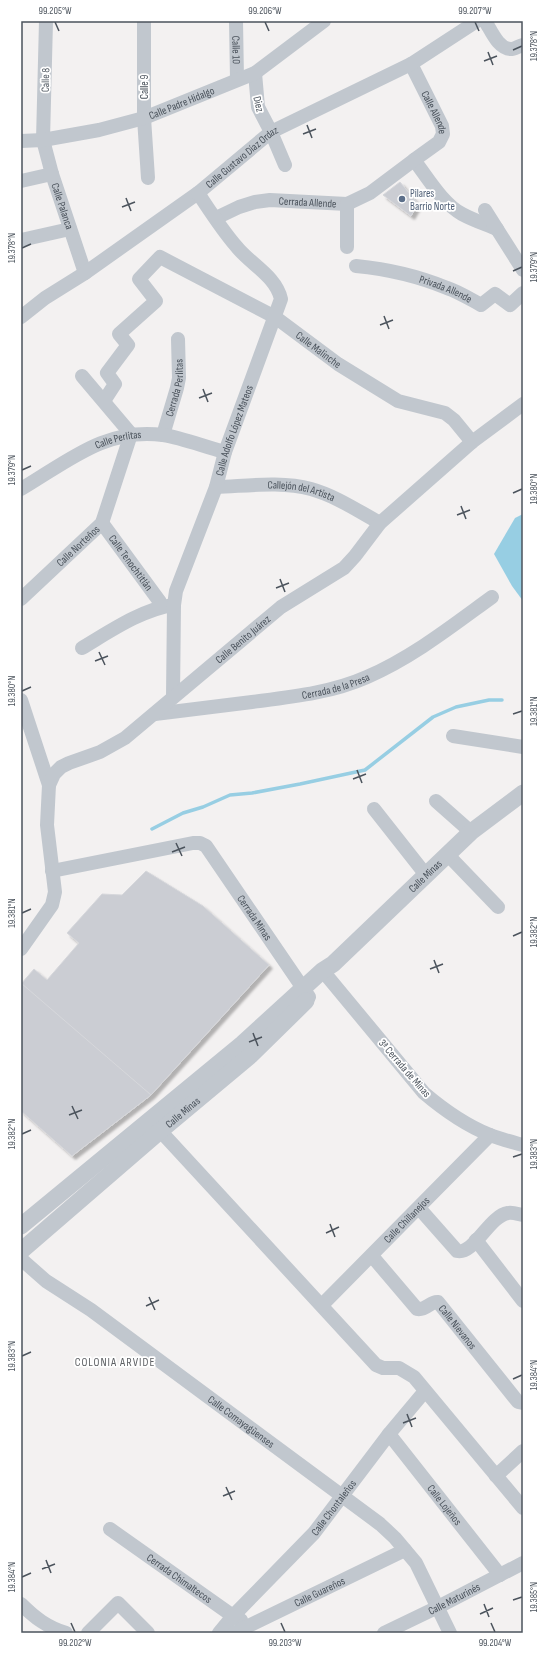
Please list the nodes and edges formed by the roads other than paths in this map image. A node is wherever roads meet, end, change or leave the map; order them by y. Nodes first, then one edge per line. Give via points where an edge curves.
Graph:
1 (46, 21) edge
2 (144, 21) edge
3 (236, 21) edge
4 (324, 21) edge
5 (477, 21) edge
6 (485, 21) edge
7 (523, 45) edge
8 (410, 64) junction
9 (255, 73) junction
10 (238, 79) junction
11 (144, 118) junction
12 (271, 132) junction
13 (43, 140) junction
14 (21, 141) edge
15 (414, 160) junction
16 (284, 165) dead end
17 (52, 174) junction
18 (148, 178) dead end
19 (21, 181) edge
20 (198, 193) junction
21 (347, 204) junction
22 (485, 210) dead end
23 (216, 218) junction
24 (70, 229) junction
25 (497, 229) junction
26 (21, 240) edge
27 (347, 247) dead end
28 (356, 266) dead end
29 (523, 270) edge
30 (85, 272) junction
31 (523, 293) edge
32 (21, 317) edge
33 (276, 317) junction
34 (178, 339) dead end
35 (82, 376) dead end
36 (104, 401) junction
37 (523, 404) edge
38 (132, 434) junction
39 (163, 435) junction
40 (472, 442) junction
41 (225, 452) junction
42 (216, 487) junction
43 (21, 489) edge
44 (102, 523) junction
45 (380, 523) junction
46 (492, 597) dead end
47 (21, 599) edge
48 (167, 603) junction
49 (82, 648) dead end
50 (173, 696) junction
51 (21, 700) edge
52 (155, 714) junction
53 (453, 736) dead end
54 (523, 747) edge
55 (49, 785) junction
56 (523, 793) edge
57 (436, 801) dead end
58 (374, 809) dead end
59 (471, 832) junction
60 (447, 854) junction
61 (52, 871) junction
62 (426, 875) junction
63 (498, 907) dead end
64 (21, 949) edge
65 (330, 970) junction
66 (306, 993) junction
67 (155, 1126) junction
68 (490, 1135) junction
69 (523, 1145) edge
70 (419, 1208) junction
71 (523, 1215) edge
72 (21, 1226) edge
73 (476, 1240) junction
74 (21, 1251) edge
75 (372, 1256) junction
76 (21, 1258) edge
77 (523, 1301) edge
78 (322, 1305) junction
79 (425, 1391) junction
80 (523, 1403) edge
81 (389, 1434) junction
82 (523, 1451) edge
83 (496, 1476) junction
84 (342, 1496) junction
85 (523, 1508) edge
86 (110, 1529) dead end
87 (405, 1550) junction
88 (523, 1563) edge
89 (500, 1575) junction
90 (21, 1604) edge
91 (438, 1607) junction
92 (233, 1616) junction
93 (250, 1625) junction
94 (225, 1632) edge
95 (66, 1633) edge
96 (88, 1633) edge
97 (148, 1633) edge
98 (384, 1633) edge
99 (450, 1633) edge

1 - 13 street, Calle 8
2 - 11 street, Calle 9
3 - 10 street, Calle 10
4 - 9 street, Calle Padre Hidalgo
5 - 8 street, Calle Gustavo Díaz Ordaz
6 - 7 street via 504,47 511,49
8 - 12 street, Calle Gustavo Díaz Ordaz
8 - 15 street, Calle Allende via 442,126 443,134 439,142
9 - 10 street, Calle Padre Hidalgo
9 - 12 street, Diez via 258,107
10 - 11 street, Calle Padre Hidalgo
11 - 13 street, Calle Padre Hidalgo via 99,130
11 - 18 street, Calle 9
12 - 16 street, Diez
12 - 20 street, Calle Gustavo Díaz Ordaz
13 - 14 street, Calle Padre Hidalgo
13 - 17 street, Calle Palanca
15 - 21 street, Cerrada Allende via 370,193
15 - 25 street via 454,209
17 - 19 street
17 - 24 street, Calle Palanca
20 - 23 street, Calle Adolfo López Mateos
20 - 30 street, Calle Gustavo Díaz Ordaz
21 - 23 street, Cerrada Allende via 270,200 254,202
21 - 27 street
22 - 25 street
23 - 33 street, Calle Adolfo López Mateos via 243,255 275,283 281,299
24 - 26 street
24 - 30 street, Calle Palanca
25 - 29 street
28 - 31 street, Privada Allende via 417,277 448,288 481,305 495,294 510,305
30 - 32 street, Calle Gustavo Díaz Ordaz
33 - 36 street, Calle Malinche via 160,257 139,279 156,301 119,334 128,345 107,373 115,384
33 - 40 street, Calle Malinche via 338,364 398,401 445,413
33 - 41 street, Calle Adolfo López Mateos
34 - 39 street, Cerrada Perlitas via 177,388
35 - 36 street
36 - 38 street
37 - 40 street, Calle Benito Juárez
38 - 39 street, Calle Perlitas
38 - 43 street, Calle Perlitas via 95,444
38 - 44 street, Calle Norteños
39 - 41 street, Calle Perlitas
40 - 45 street, Calle Benito Juárez
41 - 42 street, Calle Adolfo López Mateos
42 - 45 street, Callejón del Artista via 282,484 310,489 334,498
42 - 48 street, Calle Adolfo López Mateos via 178,585
44 - 47 street, Calle Norteños
44 - 48 street, Calle Tenochtitlán
45 - 50 street, Calle Benito Juárez via 344,568 281,607
46 - 52 street, Cerrada de la Presa via 434,639 366,678 329,690 287,698
48 - 49 street
48 - 50 street, Calle Adolfo López Mateos
50 - 52 street, Calle Benito Juárez
51 - 55 street
52 - 55 street, Calle Benito Juárez via 114,746 61,767
53 - 54 street
55 - 61 street, Calle Benito Juárez via 47,825
56 - 59 street, Calle Minas
57 - 59 street
58 - 62 street
59 - 60 street, Calle Minas
60 - 62 street, Calle Minas
60 - 63 street
61 - 64 street, Calle Benito Juárez via 55,892 52,905
61 - 66 street, Cerrada Minas via 193,843 206,846
62 - 65 street, Calle Minas
65 - 66 street, Calle Minas via 322,970
65 - 68 street, 3ª Cerrada de Minas via 424,1093 460,1121
66 - 67 street, Calle Minas via 251,1055
67 - 72 street, Calle Minas
67 - 74 street, Calle Minas
67 - 78 street
68 - 69 street, 3ª Cerrada de Minas
68 - 70 street, Calle Chillanejos
70 - 73 street via 457,1251 465,1250
70 - 75 street, Calle Chillanejos
71 - 73 street via 508,1213 499,1216
73 - 77 street
75 - 78 street, Calle Chillanejos
75 - 80 street, Calle Nievanos via 417,1309 424,1309 438,1302 518,1402
76 - 84 street, Calle Comayagüenses via 46,1281 91,1310
78 - 79 street via 376,1365 405,1371 414,1377
79 - 81 street, Calle Chontaleños
79 - 83 street
81 - 84 street, Calle Chontaleños
81 - 89 street, Calle Lojeños
82 - 83 street
83 - 85 street
84 - 87 street, Calle Comayagüenses via 380,1524
84 - 92 street, Calle Chontaleños via 314,1533
86 - 92 street, Cerrada Chimaltecos
87 - 91 street, Calle Comayagüenses via 416,1563
87 - 93 street, Calle Guareños
88 - 89 street, Calle Maturinés
89 - 91 street, Calle Maturinés
90 - 95 street via 38,1620
91 - 98 street, Calle Maturinés
91 - 99 street, Calle Comayagüenses
92 - 93 street, Cerrada Chimaltecos
92 - 94 street, Calle Chontaleños
93 - 94 street, Calle Guareños
96 - 97 street via 118,1604

